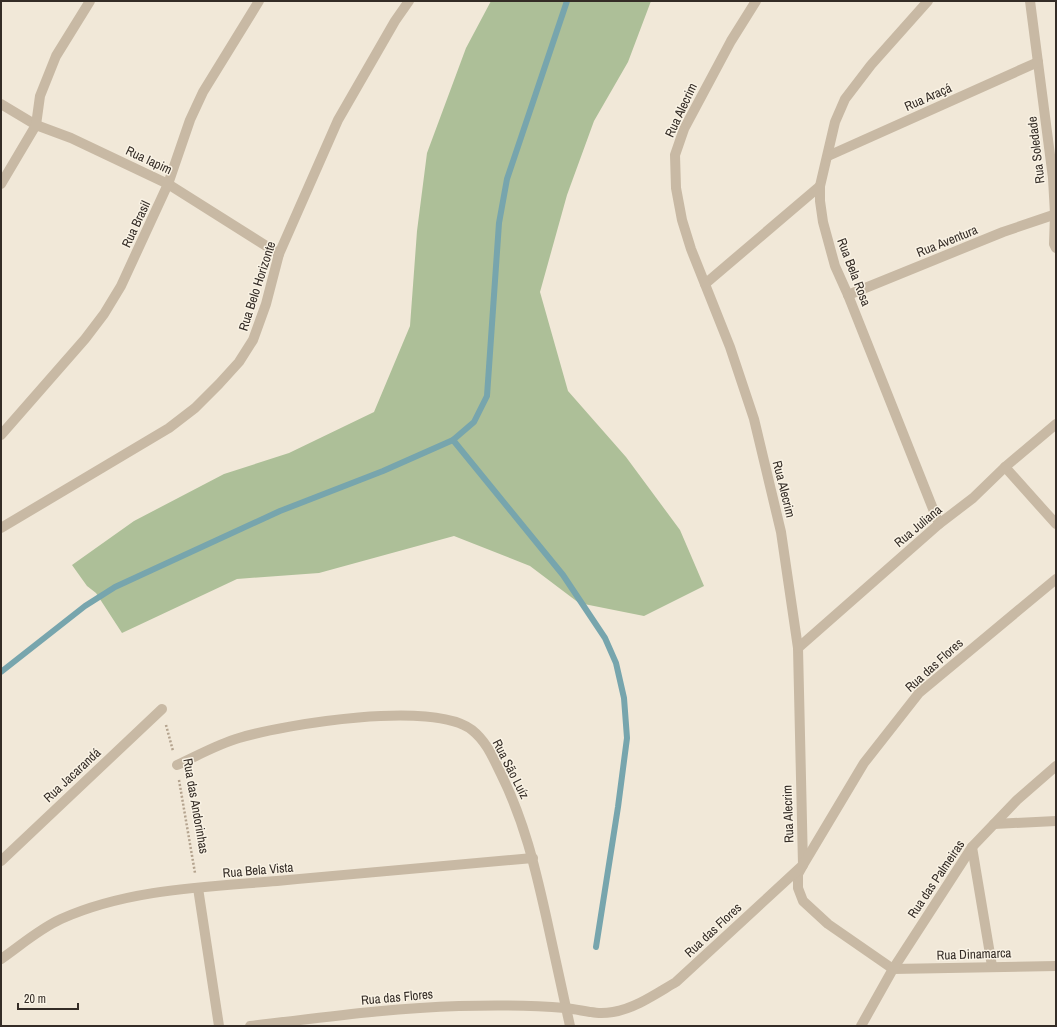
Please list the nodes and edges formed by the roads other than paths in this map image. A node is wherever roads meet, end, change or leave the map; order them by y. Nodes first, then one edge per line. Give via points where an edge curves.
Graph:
1 (90, 1) edge
2 (259, 1) edge
3 (410, 1) edge
4 (756, 1) edge
5 (928, 1) edge
6 (1030, 1) edge
7 (1038, 62) junction
8 (1, 104) edge
9 (36, 125) junction
10 (828, 156) junction
11 (1, 184) edge
12 (168, 184) junction
13 (820, 186) junction
14 (1056, 214) edge
15 (1056, 248) edge
16 (279, 254) junction
17 (705, 284) junction
18 (848, 295) junction
19 (1056, 424) edge
20 (1, 435) edge
21 (1005, 467) junction
22 (940, 524) junction
23 (1056, 524) edge
24 (1, 528) edge
25 (1056, 579) edge
26 (798, 648) junction
27 (162, 709) road end
28 (176, 765) road end
29 (1056, 766) edge
30 (1056, 821) edge
31 (994, 824) junction
32 (972, 847) junction
33 (533, 858) junction
34 (1, 861) edge
35 (803, 865) junction
36 (198, 888) junction
37 (1, 960) edge
38 (992, 966) junction
39 (1056, 966) edge
40 (893, 969) junction
41 (566, 1008) junction
42 (219, 1026) edge
43 (250, 1026) edge
44 (570, 1026) edge
45 (861, 1026) edge

1 - 9 street via 56,56 46,78 40,96
2 - 12 street, Rua Brasil via 203,92 190,120
3 - 16 street, Rua Belo Horizonte via 395,21 338,120
4 - 17 street, Rua Alecrim via 731,41 684,129 675,155 676,188 682,220
5 - 10 street, Rua Bela Rosa via 871,65 845,99 836,122
6 - 7 street, Rua Soledade
7 - 10 street, Rua Araçá
7 - 14 street, Rua Soledade
8 - 9 street, Rua Iapim
9 - 11 street
9 - 12 street, Rua Iapim via 71,138
10 - 13 street, Rua Bela Rosa
12 - 16 street, Rua Iapim
12 - 20 street, Rua Brasil via 121,286 104,314
13 - 17 street
13 - 18 street, Rua Bela Rosa via 823,222 829,246
14 - 15 street, Rua Soledade
14 - 18 street, Rua Aventura via 1003,232
16 - 24 street, Rua Belo Horizonte via 266,304 253,340 220,384 169,428
17 - 26 street, Rua Alecrim via 754,420 781,532
18 - 22 street, Rua Bela Rosa
19 - 21 street, Rua Juliana
21 - 22 street, Rua Juliana via 973,498
21 - 23 street
22 - 26 street, Rua Juliana
25 - 35 street, Rua das Flores via 919,693 864,763
26 - 35 street, Rua Alecrim
27 - 34 street, Rua Jacarandá
28 - 33 street, Rua São Luíz via 238,738 276,728 329,720 389,716 444,719 471,730 490,750 513,798
29 - 31 street, Rua das Palmeiras
30 - 31 street
31 - 32 street, Rua das Palmeiras
32 - 38 street
32 - 40 street, Rua das Palmeiras
33 - 36 street, Rua Bela Vista
33 - 41 street, Rua São Luíz
35 - 40 street, Rua Alecrim via 798,874 798,888 803,901 828,924
35 - 41 street, Rua das Flores via 676,982 634,1006 615,1012 595,1014
36 - 37 street, Rua Bela Vista via 135,896 60,919
36 - 42 street
38 - 39 street, Rua Dinamarca
38 - 40 street, Rua Dinamarca
40 - 45 street, Rua das Palmeiras
41 - 43 street, Rua das Flores via 460,1006 398,1009
41 - 44 street, Rua São Luíz

